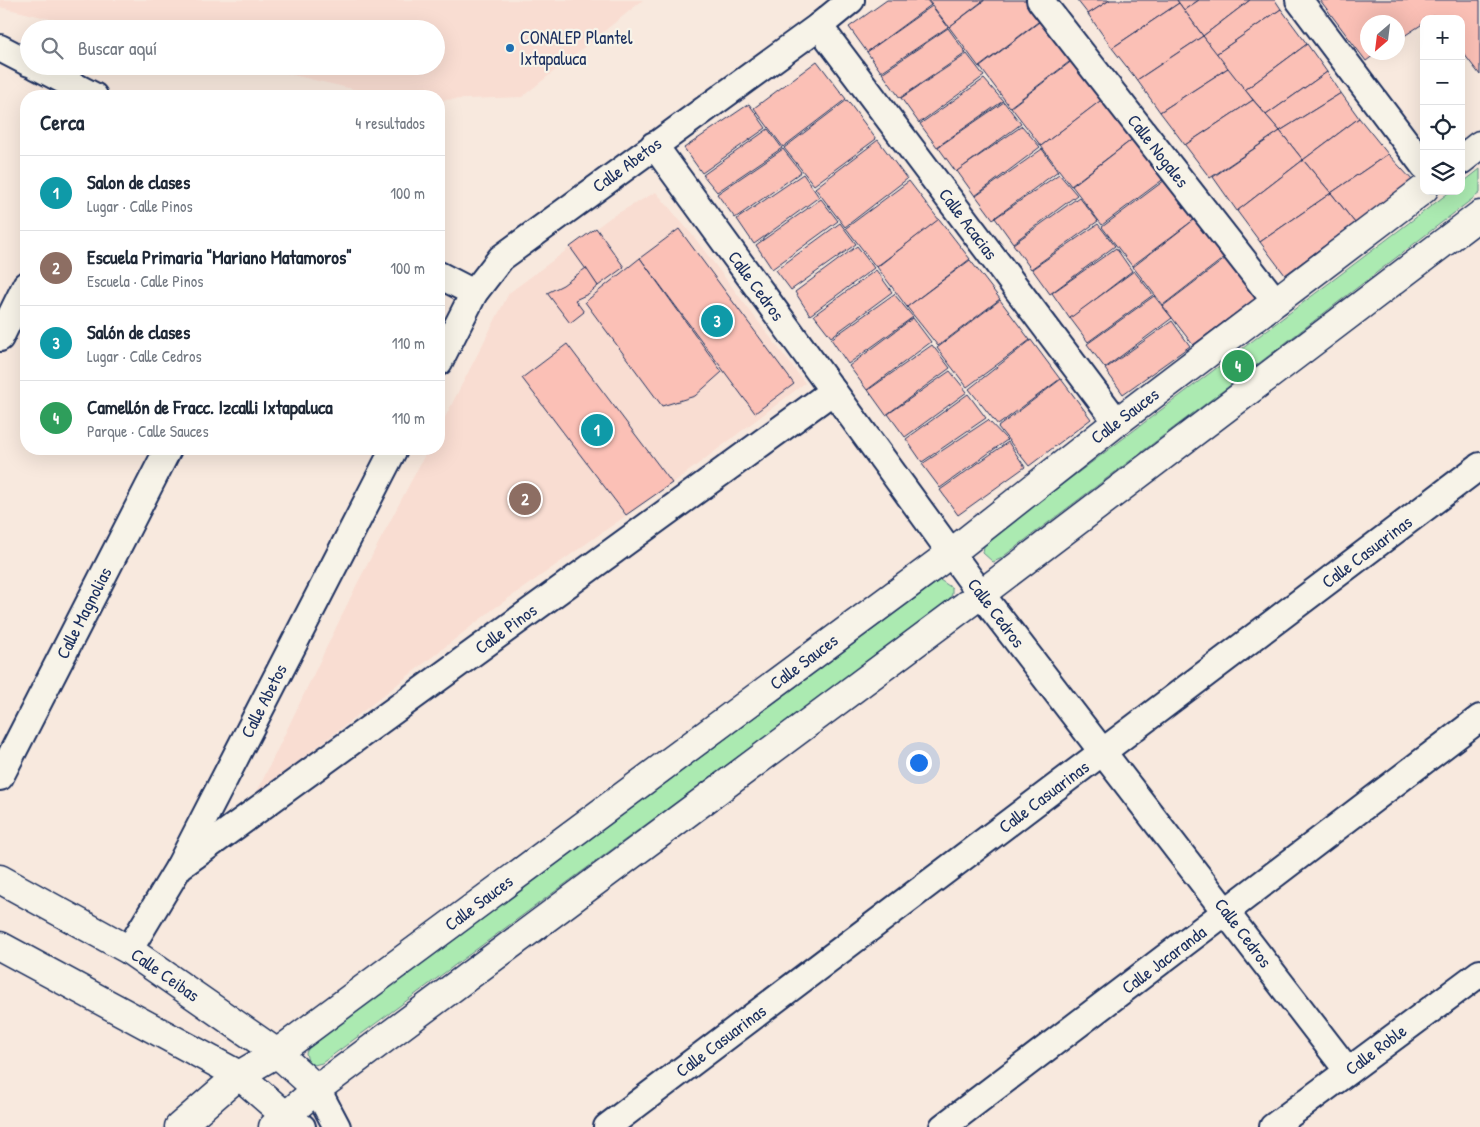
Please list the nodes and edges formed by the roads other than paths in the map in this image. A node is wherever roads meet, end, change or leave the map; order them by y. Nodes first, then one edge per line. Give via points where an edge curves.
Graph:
1 (851, 0) edge
2 (1040, 0) edge
3 (1299, 0) edge
4 (819, 26) junction
5 (0, 48) edge
6 (20, 58) edge
7 (53, 75) edge
8 (82, 90) edge
9 (1480, 145) edge
10 (654, 146) junction
11 (1465, 157) edge
12 (1420, 161) edge
13 (1420, 192) edge
14 (1480, 215) edge
15 (445, 278) edge
16 (474, 293) junction
17 (20, 297) edge
18 (1276, 302) junction
19 (0, 338) edge
20 (445, 350) edge
21 (833, 391) junction
22 (1117, 422) junction
23 (165, 455) edge
24 (391, 455) edge
25 (1480, 466) edge
26 (950, 553) junction
27 (981, 594) junction
28 (1480, 718) edge
29 (1103, 752) junction
30 (0, 777) edge
31 (179, 867) junction
32 (0, 879) edge
33 (1227, 912) junction
34 (0, 946) edge
35 (129, 950) junction
36 (1480, 973) edge
37 (277, 1053) junction
38 (1348, 1071) junction
39 (239, 1075) junction
40 (318, 1089) junction
41 (287, 1124) edge
42 (179, 1127) edge
43 (337, 1127) edge
44 (607, 1127) edge
45 (943, 1127) edge
46 (1273, 1127) edge

1 - 4 street, Calle Abetos
2 - 18 street, Calle Nogales
3 - 12 street
4 - 10 street, Calle Abetos
4 - 22 street, Calle Acacias
5 - 6 street
7 - 8 street
9 - 11 street
10 - 16 street, Calle Abetos via 501,258
10 - 21 street, Calle Cedros
13 - 18 street, Calle Sauces
14 - 27 street
15 - 16 street
16 - 20 street, Calle Abetos
17 - 19 street
18 - 22 street, Calle Sauces
21 - 26 street, Calle Cedros
21 - 31 street, Calle Pinos
22 - 26 street, Calle Sauces
23 - 30 street, Calle Magnolias
24 - 31 street, Calle Abetos
25 - 29 street, Calle Casuarinas
26 - 27 street, Calle Cedros
26 - 37 street, Calle Sauces
27 - 29 street, Calle Cedros
27 - 40 street
28 - 33 street, Calle Jacaranda
29 - 33 street, Calle Cedros
29 - 44 street, Calle Casuarinas
31 - 35 street, Calle Abetos
32 - 35 street, Calle Ceibas
33 - 38 street, Calle Cedros
33 - 45 street, Calle Jacaranda
34 - 39 street
35 - 37 street, Calle Ceibas
36 - 38 street, Calle Roble
37 - 39 street, Calle Sauces
37 - 40 street, Calle Ceibas
38 - 46 street, Calle Roble
39 - 41 street
39 - 42 street, Calle Sauces
40 - 41 street
40 - 43 street

